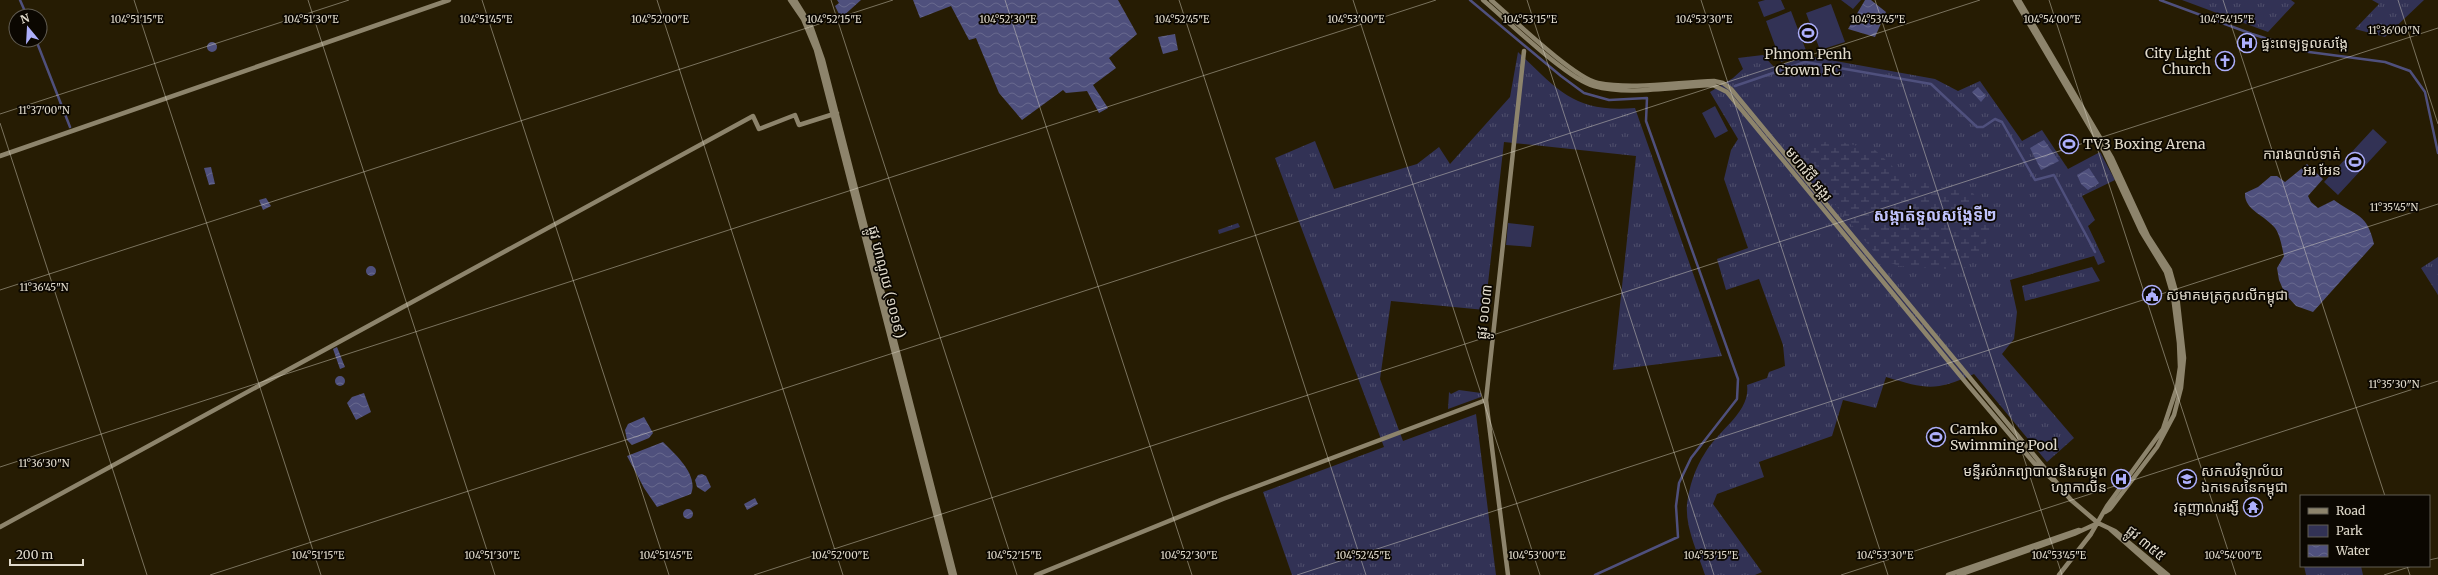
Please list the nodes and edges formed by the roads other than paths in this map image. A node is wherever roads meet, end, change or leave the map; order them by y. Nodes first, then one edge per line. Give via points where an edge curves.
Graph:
1 (449, 0) edge
2 (790, 0) edge
3 (795, 0) edge
4 (1483, 0) edge
5 (1491, 0) edge
6 (2015, 0) edge
7 (2020, 0) edge
8 (2043, 43) junction
9 (1524, 51) dead end
10 (1684, 84) junction
11 (835, 114) junction
12 (0, 156) edge
13 (850, 174) junction
14 (1486, 400) junction
15 (2098, 523) junction
16 (0, 527) edge
17 (2110, 529) junction
18 (1979, 566) junction
19 (951, 575) edge
20 (955, 575) edge
21 (1036, 575) edge
22 (1508, 575) edge
23 (1948, 575) edge
24 (1959, 575) edge
25 (2059, 575) edge
26 (2162, 575) edge
27 (2168, 575) edge

1 - 12 main road
2 - 11 main road, ផ្លូវ ហាណូយ (១០១៩) via 812,38
3 - 11 main road, ផ្លូវ ហាណូយ (១០១៩) via 816,36
4 - 10 main road, មហាវិថី អង្គរ via 1572,75 1586,83 1615,89
5 - 10 main road, មហាវិថី អង្គរ via 1575,71 1593,81 1613,84
6 - 8 main road
7 - 8 main road
8 - 15 main road via 2124,181 2148,236 2170,270 2180,310 2184,358 2178,402 2167,431 2152,455
9 - 14 main road, ផ្លូវ ១០០៣
10 - 15 main road, មហាវិថី អង្គរ via 1716,84 1733,95 2034,463
11 - 13 main road, ផ្លូវ ហាណូយ (១០១៩)
11 - 16 main road via 799,125 795,115 759,129 753,116
13 - 19 main road, ផ្លូវ ហាណូយ (១០១៩)
13 - 20 main road, ផ្លូវ ហាណូយ (១០១៩)
14 - 21 main road via 1223,499
14 - 22 main road, ផ្លូវ ១០០៣
15 - 17 main road, ផ្លូវ ៣៥៥
15 - 18 main road via 2074,534
15 - 25 main road
17 - 26 main road, ផ្លូវ ៣៥៥
17 - 27 main road, ផ្លូវ ៣៥៥
18 - 23 main road
18 - 24 main road

